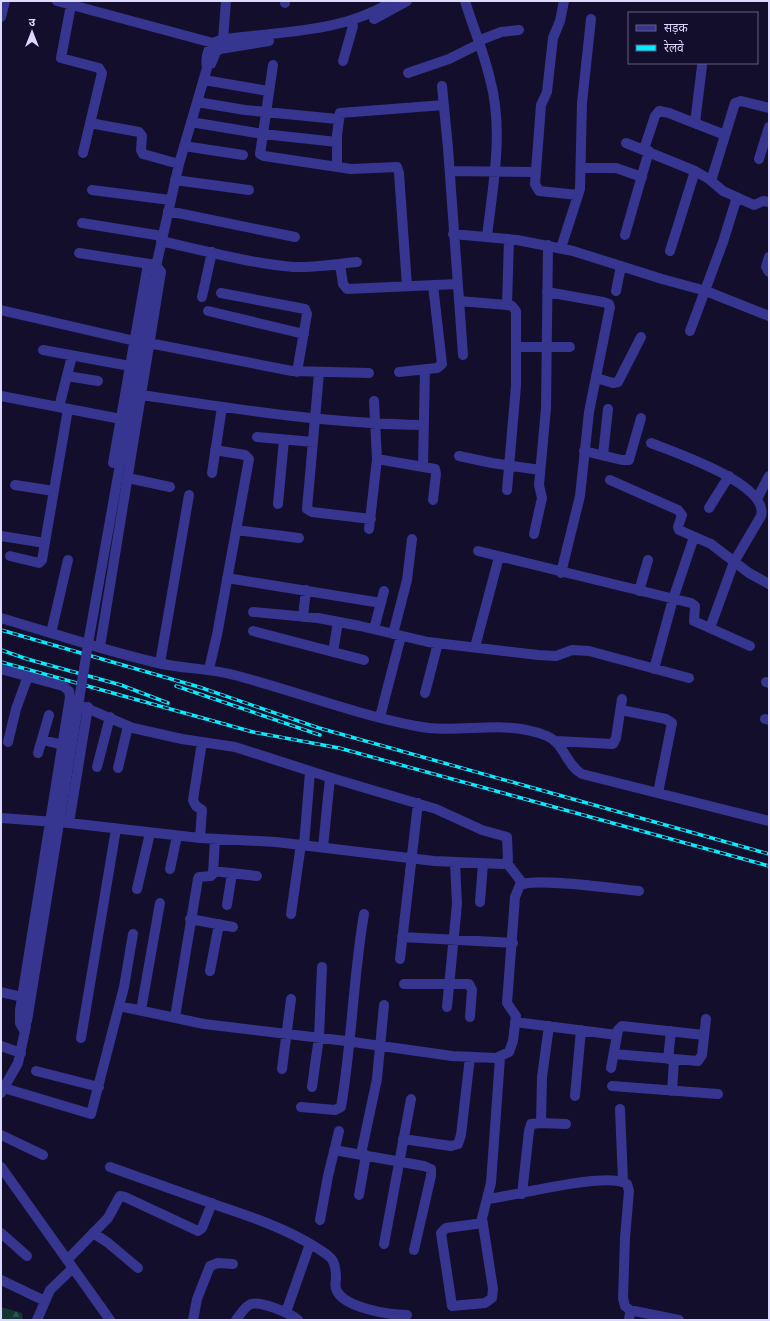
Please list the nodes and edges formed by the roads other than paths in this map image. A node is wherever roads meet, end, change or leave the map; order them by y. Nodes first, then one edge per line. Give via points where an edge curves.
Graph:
1 (5, 1) edge
2 (57, 1) edge
3 (226, 1) edge
4 (393, 1) edge
5 (406, 1) edge
6 (465, 1) edge
7 (564, 1) edge
8 (71, 5) junction
9 (1, 17) edge
10 (591, 19) dead end
11 (353, 26) junction
12 (519, 30) dead end
13 (478, 42) junction
14 (213, 43) junction
15 (223, 44) junction
16 (343, 61) dead end
17 (273, 65) dead end
18 (702, 66) dead end
19 (207, 68) junction
20 (408, 72) dead end
21 (204, 80) junction
22 (442, 86) dead end
23 (268, 91) junction
24 (198, 102) junction
25 (444, 105) junction
26 (769, 108) edge
27 (266, 112) junction
28 (337, 119) junction
29 (191, 122) junction
30 (90, 123) junction
31 (695, 123) junction
32 (769, 127) edge
33 (263, 134) junction
34 (725, 135) junction
35 (337, 142) junction
36 (626, 143) dead end
37 (184, 146) junction
38 (647, 150) junction
39 (83, 154) dead end
40 (243, 154) dead end
41 (759, 159) dead end
42 (179, 164) junction
43 (337, 167) junction
44 (582, 168) junction
45 (450, 171) junction
46 (695, 171) junction
47 (495, 172) junction
48 (536, 172) junction
49 (642, 177) junction
50 (175, 180) junction
51 (711, 181) junction
52 (92, 190) dead end
53 (249, 190) dead end
54 (578, 195) junction
55 (737, 197) junction
56 (170, 200) junction
57 (769, 202) edge
58 (168, 211) junction
59 (82, 223) dead end
60 (453, 234) junction
61 (625, 235) dead end
62 (487, 236) junction
63 (295, 237) dead end
64 (162, 238) junction
65 (510, 239) junction
66 (548, 245) junction
67 (562, 248) junction
68 (670, 251) dead end
69 (212, 252) junction
70 (79, 253) dead end
71 (769, 257) edge
72 (358, 262) dead end
73 (340, 264) junction
74 (152, 265) junction
75 (622, 266) junction
76 (769, 272) edge
77 (457, 284) junction
78 (433, 285) junction
79 (407, 286) junction
80 (616, 291) dead end
81 (706, 291) junction
82 (547, 292) junction
83 (221, 294) dead end
84 (202, 297) dead end
85 (459, 300) junction
86 (507, 305) junction
87 (1, 310) edge
88 (208, 311) dead end
89 (769, 316) edge
90 (690, 331) dead end
91 (304, 334) junction
92 (640, 337) dead end
93 (135, 341) junction
94 (149, 343) junction
95 (547, 347) junction
96 (570, 347) dead end
97 (516, 348) junction
98 (43, 350) dead end
99 (463, 355) dead end
100 (72, 356) junction
101 (130, 366) junction
102 (425, 369) junction
103 (297, 372) junction
104 (399, 372) dead end
105 (319, 373) junction
106 (369, 374) dead end
107 (67, 376) junction
108 (596, 378) junction
109 (98, 381) dead end
110 (142, 395) junction
111 (1, 396) edge
112 (374, 401) dead end
113 (222, 407) junction
114 (64, 408) junction
115 (608, 409) dead end
116 (641, 418) dead end
117 (121, 419) junction
118 (315, 420) junction
119 (374, 424) junction
120 (424, 425) junction
121 (257, 437) dead end
122 (284, 440) junction
123 (313, 442) junction
124 (651, 443) dead end
125 (215, 450) junction
126 (584, 451) junction
127 (603, 455) junction
128 (459, 456) dead end
129 (377, 459) junction
130 (113, 463) dead end
131 (423, 466) junction
132 (510, 466) junction
133 (540, 470) junction
134 (212, 473) dead end
135 (729, 476) junction
136 (769, 476) edge
137 (128, 478) junction
138 (610, 480) dead end
139 (15, 485) dead end
140 (170, 487) dead end
141 (507, 490) dead end
142 (54, 491) junction
143 (189, 495) dead end
144 (758, 497) junction
145 (434, 500) dead end
146 (278, 504) dead end
147 (709, 508) dead end
148 (236, 530) junction
149 (534, 534) dead end
150 (1, 536) edge
151 (694, 537) junction
152 (299, 538) dead end
153 (412, 539) dead end
154 (44, 543) junction
155 (478, 551) dead end
156 (10, 556) dead end
157 (499, 557) junction
158 (68, 560) dead end
159 (648, 560) dead end
160 (734, 562) junction
161 (561, 573) junction
162 (227, 578) junction
163 (769, 584) edge
164 (306, 590) junction
165 (384, 591) dead end
166 (639, 591) junction
167 (673, 599) junction
168 (381, 603) junction
169 (252, 612) dead end
170 (303, 616) junction
171 (1, 618) edge
172 (338, 622) junction
173 (710, 628) junction
174 (374, 629) junction
175 (253, 631) dead end
176 (51, 633) junction
177 (397, 635) junction
178 (438, 643) junction
179 (750, 646) dead end
180 (100, 647) junction
181 (475, 647) junction
182 (332, 652) junction
183 (364, 660) dead end
184 (160, 663) junction
185 (1, 669) edge
186 (208, 669) junction
187 (654, 669) junction
188 (28, 676) junction
189 (689, 678) dead end
190 (426, 693) dead end
191 (622, 699) dead end
192 (70, 701) junction
193 (88, 708) junction
194 (621, 710) junction
195 (49, 715) dead end
196 (110, 717) junction
197 (380, 717) junction
198 (128, 726) junction
199 (43, 740) junction
200 (556, 741) junction
201 (8, 742) dead end
202 (202, 742) junction
203 (63, 745) junction
204 (38, 753) dead end
205 (97, 767) dead end
206 (118, 768) dead end
207 (310, 772) junction
208 (330, 778) junction
209 (658, 793) junction
210 (418, 803) junction
211 (1, 821) edge
212 (769, 821) edge
213 (50, 822) junction
214 (69, 823) junction
215 (116, 829) junction
216 (150, 833) junction
217 (177, 836) junction
218 (200, 838) junction
219 (215, 839) junction
220 (302, 845) junction
221 (323, 847) junction
222 (411, 859) junction
223 (455, 863) junction
224 (507, 863) junction
225 (483, 864) junction
226 (170, 870) dead end
227 (213, 871) junction
228 (232, 873) junction
229 (256, 876) dead end
230 (523, 884) junction
231 (137, 889) dead end
232 (639, 891) dead end
233 (480, 902) dead end
234 (160, 903) dead end
235 (227, 905) dead end
236 (291, 914) dead end
237 (364, 914) dead end
238 (190, 919) junction
239 (219, 924) junction
240 (233, 927) dead end
241 (133, 934) dead end
242 (402, 937) junction
243 (454, 941) junction
244 (512, 943) junction
245 (400, 959) dead end
246 (322, 967) dead end
247 (210, 971) dead end
248 (404, 984) dead end
249 (450, 984) junction
250 (1, 992) edge
251 (22, 997) junction
252 (291, 999) dead end
253 (384, 1005) dead end
254 (119, 1006) junction
255 (447, 1007) dead end
256 (141, 1010) junction
257 (470, 1017) dead end
258 (175, 1018) junction
259 (706, 1019) dead end
260 (515, 1022) junction
261 (549, 1026) junction
262 (581, 1030) junction
263 (671, 1031) junction
264 (25, 1032) junction
265 (287, 1034) junction
266 (617, 1035) junction
267 (704, 1035) junction
268 (319, 1037) junction
269 (81, 1038) dead end
270 (350, 1041) junction
271 (381, 1045) junction
272 (1, 1046) edge
273 (21, 1053) junction
274 (614, 1054) junction
275 (470, 1058) junction
276 (500, 1058) junction
277 (671, 1059) junction
278 (611, 1068) dead end
279 (282, 1069) dead end
280 (36, 1071) dead end
281 (612, 1086) dead end
282 (99, 1087) junction
283 (312, 1087) dead end
284 (2, 1090) edge
285 (672, 1091) junction
286 (718, 1094) dead end
287 (575, 1096) dead end
288 (411, 1099) dead end
289 (301, 1107) dead end
290 (620, 1109) dead end
291 (542, 1123) junction
292 (566, 1124) dead end
293 (339, 1131) dead end
294 (1, 1134) edge
295 (403, 1139) junction
296 (334, 1150) junction
297 (43, 1155) dead end
298 (363, 1155) junction
299 (399, 1162) junction
300 (1, 1167) edge
301 (110, 1167) dead end
302 (623, 1181) junction
303 (359, 1194) dead end
304 (522, 1194) junction
305 (487, 1199) junction
306 (212, 1203) junction
307 (320, 1220) dead end
308 (483, 1223) junction
309 (1, 1233) edge
310 (93, 1233) junction
311 (310, 1244) junction
312 (384, 1244) dead end
313 (414, 1250) dead end
314 (27, 1256) dead end
315 (70, 1264) junction
316 (232, 1264) dead end
317 (138, 1268) dead end
318 (1, 1280) edge
319 (45, 1301) junction
320 (286, 1312) junction
321 (407, 1315) dead end
322 (630, 1316) edge
323 (108, 1319) edge
324 (37, 1320) edge
325 (193, 1320) edge
326 (236, 1320) edge
327 (298, 1320) edge
328 (677, 1320) edge

1 - 9 street
2 - 8 street
3 - 15 street
4 - 15 street via 366,15 326,27
5 - 11 street via 385,14
6 - 13 street
7 - 48 street via 553,38 547,92 541,106
8 - 14 street
8 - 30 street via 61,58 102,71
10 - 44 street via 582,103
11 - 15 street via 315,35
11 - 16 street
12 - 13 street via 501,32
13 - 20 street via 449,59
13 - 47 street via 494,95 497,132
14 - 15 street
14 - 19 street via 206,61
15 - 19 street
17 - 23 street
18 - 31 street
19 - 21 street
21 - 23 street
21 - 24 street
22 - 25 street
23 - 27 street
24 - 27 street
24 - 29 street
25 - 28 street via 343,112
25 - 45 street
26 - 34 street via 737,101
27 - 28 street
27 - 33 street
28 - 35 street
29 - 33 street
29 - 37 street
30 - 39 street
30 - 42 street via 139,132 142,136 143,154
31 - 34 street
31 - 38 street via 659,111 655,116
32 - 41 street
33 - 35 street
33 - 43 street via 260,151 262,156
34 - 51 street
35 - 43 street
36 - 38 street
37 - 40 street
37 - 42 street
38 - 46 street
38 - 49 street
42 - 50 street
43 - 79 street via 397,167
44 - 49 street via 616,168
44 - 54 street
45 - 47 street
45 - 60 street
46 - 51 street
46 - 68 street
47 - 48 street
47 - 62 street
48 - 54 street via 535,184 539,191
49 - 61 street
50 - 53 street
50 - 56 street
51 - 55 street via 718,188
52 - 56 street
54 - 67 street
55 - 57 street via 754,205 763,201
55 - 81 street
56 - 58 street
58 - 63 street
58 - 64 street
59 - 64 street
60 - 62 street
60 - 77 street
62 - 65 street
64 - 69 street
64 - 74 street
65 - 66 street
65 - 86 street
66 - 67 street
66 - 82 street
67 - 75 street
69 - 73 street via 295,267
69 - 84 street
70 - 74 street
71 - 76 street via 766,267
72 - 73 street
73 - 79 street via 343,284 347,289
74 - 93 street
74 - 94 street via 159,268 161,276
74 - 264 street, bridge via 153,280 88,638
75 - 80 street
75 - 81 street
77 - 78 street
77 - 85 street
78 - 79 street
78 - 102 street via 442,364 437,368
81 - 89 street
81 - 90 street
82 - 95 street
82 - 108 street via 609,304 609,318
83 - 91 street via 305,309 307,314
85 - 86 street
85 - 99 street
86 - 97 street via 516,311
87 - 93 street
88 - 91 street
91 - 103 street
92 - 108 street via 618,382
93 - 101 street
94 - 103 street
94 - 110 street
95 - 96 street
95 - 97 street
95 - 133 street via 546,408
97 - 132 street
98 - 100 street
100 - 101 street
100 - 107 street
101 - 117 street
102 - 104 street
102 - 120 street
103 - 105 street
105 - 106 street
105 - 118 street
107 - 109 street
107 - 114 street
108 - 126 street
110 - 113 street
110 - 137 street
111 - 114 street
112 - 119 street
113 - 118 street
113 - 125 street
114 - 117 street
114 - 142 street
115 - 127 street
116 - 127 street via 629,460
117 - 130 street
118 - 119 street
118 - 123 street
119 - 120 street
119 - 129 street
120 - 131 street
121 - 122 street
122 - 123 street
122 - 146 street
123 - 129 street via 307,509 309,511 370,524
124 - 135 street
125 - 134 street
125 - 148 street via 248,457
126 - 127 street
126 - 161 street via 580,496
128 - 132 street
129 - 131 street
131 - 145 street via 436,471
132 - 133 street
132 - 141 street
133 - 149 street via 539,485 542,498
135 - 144 street via 745,485
135 - 147 street
136 - 144 street
137 - 140 street
137 - 180 street
138 - 151 street via 678,510 682,515 678,528
139 - 142 street
142 - 154 street
143 - 184 street
144 - 160 street via 763,504 763,512
148 - 152 street
148 - 162 street
150 - 154 street
151 - 160 street via 711,544
151 - 167 street
153 - 177 street
154 - 156 street via 41,562
155 - 157 street
157 - 161 street
157 - 181 street
158 - 176 street
159 - 166 street
160 - 163 street
160 - 173 street
161 - 166 street
162 - 164 street
162 - 186 street
164 - 168 street
164 - 170 street
165 - 168 street
166 - 167 street
167 - 173 street via 694,604 694,621
167 - 187 street
168 - 174 street
169 - 170 street
170 - 172 street
171 - 176 street
172 - 174 street
172 - 182 street
173 - 179 street
174 - 177 street
175 - 182 street
176 - 180 street
177 - 178 street
177 - 197 street
178 - 181 street
178 - 190 street
180 - 184 street
181 - 187 street via 548,656 572,650 590,651
182 - 183 street
184 - 186 street
185 - 188 street
186 - 197 street
187 - 189 street
188 - 192 street via 67,688
188 - 201 street
191 - 194 street
192 - 193 street
192 - 203 street
193 - 196 street
193 - 214 street
194 - 200 street via 613,744
194 - 209 street via 666,719 672,723
195 - 199 street
196 - 198 street
196 - 205 street
197 - 200 street via 424,728 510,726 546,735
198 - 202 street
198 - 206 street
199 - 203 street
199 - 204 street
200 - 209 street via 572,766 582,774
202 - 207 street via 235,747
202 - 218 street via 193,800 202,810
203 - 213 street
207 - 208 street
207 - 220 street
208 - 210 street
208 - 221 street
209 - 212 street
210 - 222 street
210 - 224 street via 448,813 482,830 507,836
211 - 213 street
213 - 214 street
213 - 251 street
214 - 215 street
215 - 216 street
215 - 269 street
216 - 217 street
216 - 231 street
217 - 218 street
217 - 226 street
218 - 219 street
219 - 220 street
219 - 227 street
220 - 221 street
220 - 236 street
221 - 222 street
222 - 223 street
222 - 242 street
223 - 225 street
223 - 243 street via 457,904
224 - 225 street
224 - 230 street
225 - 233 street
227 - 228 street
227 - 238 street via 211,876 199,877
228 - 229 street
228 - 235 street
230 - 232 street via 552,883
230 - 244 street via 515,896
234 - 256 street
237 - 270 street via 355,966
238 - 239 street
238 - 258 street
239 - 240 street
239 - 247 street
241 - 254 street
242 - 243 street
242 - 245 street
243 - 244 street
243 - 249 street
244 - 260 street via 507,1003 515,1013
246 - 268 street
248 - 249 street
249 - 255 street
249 - 257 street via 472,986
250 - 251 street
251 - 264 street via 20,1023
252 - 265 street
253 - 271 street
254 - 256 street
254 - 282 street
256 - 258 street
258 - 265 street
259 - 267 street
260 - 261 street
260 - 276 street via 512,1048
261 - 262 street
261 - 291 street via 542,1077
262 - 266 street
262 - 287 street
263 - 266 street via 622,1026
263 - 267 street
263 - 277 street
264 - 273 street
265 - 268 street
265 - 279 street
266 - 274 street
267 - 277 street via 702,1055 698,1061
268 - 270 street
268 - 283 street
270 - 271 street
270 - 289 street via 341,1106 335,1110
271 - 275 street
271 - 298 street
272 - 273 street
273 - 284 street
274 - 277 street
274 - 278 street
275 - 276 street
275 - 295 street via 458,1144 451,1146
276 - 305 street via 496,1133
277 - 285 street
280 - 282 street
281 - 285 street
282 - 284 street via 91,1114
285 - 286 street
288 - 295 street
290 - 302 street
291 - 292 street
291 - 304 street via 534,1123 530,1127
293 - 296 street
294 - 297 street
295 - 299 street
296 - 298 street
296 - 307 street
298 - 299 street
298 - 303 street
299 - 312 street
299 - 313 street via 428,1167 432,1172
300 - 315 street
301 - 306 street
302 - 304 street via 565,1184
302 - 322 street via 629,1191 623,1298
304 - 305 street
305 - 308 street
306 - 310 street via 202,1228 198,1231 125,1196 120,1196 111,1213
306 - 311 street
308 - 308 street via 446,1228 441,1233 452,1306 485,1303 492,1298 493,1289
309 - 314 street
310 - 315 street
310 - 317 street
311 - 320 street
311 - 321 street via 333,1260 336,1271 335,1285 339,1294 376,1312
315 - 319 street
315 - 323 street
316 - 325 street via 218,1263 210,1266 197,1299
318 - 319 street
319 - 324 street
320 - 326 street via 251,1304
320 - 327 street
322 - 328 street via 638,1311

